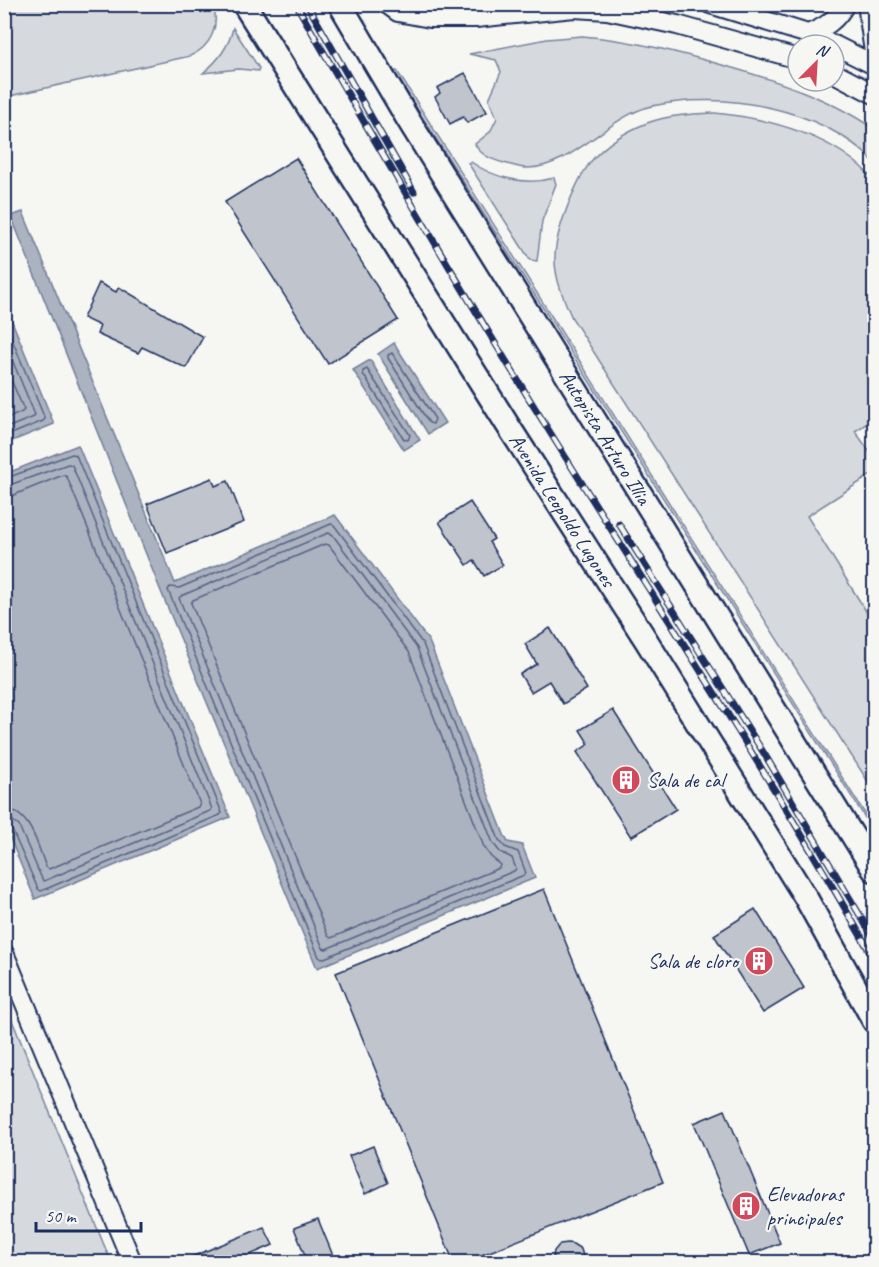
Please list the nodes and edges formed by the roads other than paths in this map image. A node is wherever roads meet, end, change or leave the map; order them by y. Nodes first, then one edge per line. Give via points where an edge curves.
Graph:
1 (244, 4) edge
2 (340, 4) edge
3 (387, 4) edge
4 (710, 4) edge
5 (845, 4) edge
6 (867, 4) edge
7 (805, 33) edge
8 (810, 33) edge
9 (846, 51) edge
10 (874, 52) edge
11 (786, 56) edge
12 (874, 65) edge
13 (846, 79) edge
14 (874, 94) edge
15 (874, 870) edge
16 (4, 953) edge
17 (874, 1021) edge
18 (132, 1263) edge

1 - 17 highway, Avenida Leopoldo Lugones via 658,659 806,898
2 - 15 highway, Autopista Arturo Illia
3 - 11 main road via 398,12 430,18 476,18 574,8 607,10
4 - 7 main road
5 - 8 main road via 834,19
6 - 10 main road
9 - 12 main road
13 - 14 main road
16 - 18 main road

